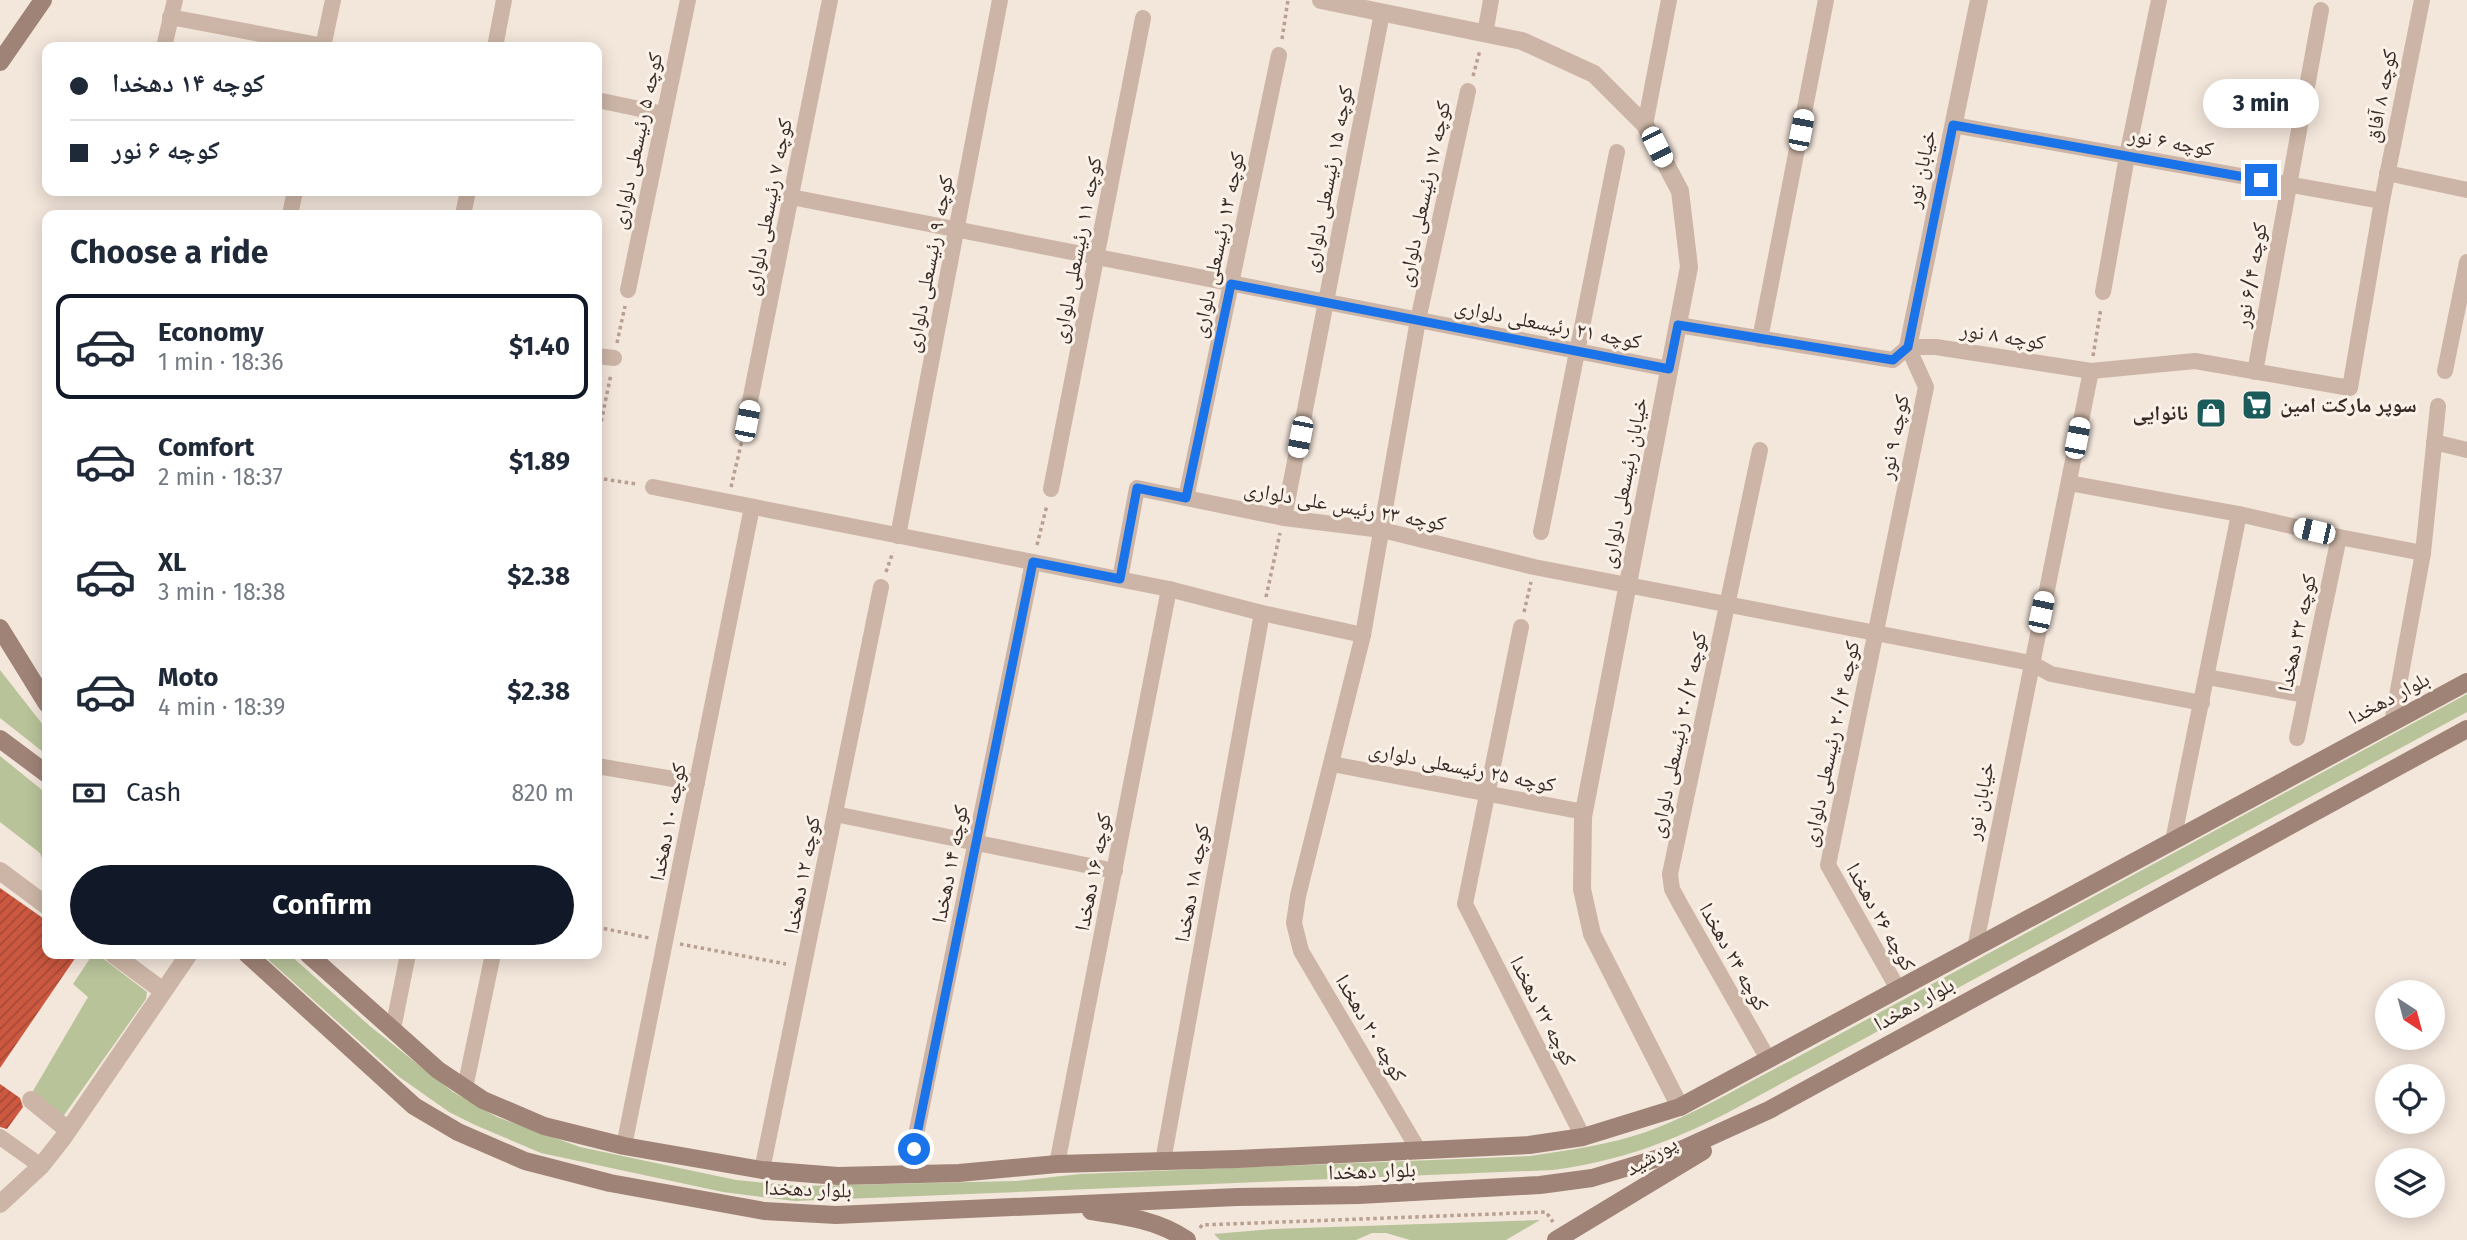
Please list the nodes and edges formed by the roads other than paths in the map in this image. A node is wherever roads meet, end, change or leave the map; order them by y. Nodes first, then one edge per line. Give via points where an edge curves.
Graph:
1 (43, 0) edge
2 (175, 0) edge
3 (333, 0) edge
4 (505, 0) edge
5 (688, 0) edge
6 (830, 0) edge
7 (1000, 0) edge
8 (1321, 0) edge
9 (1491, 0) edge
10 (1669, 0) edge
11 (1826, 0) edge
12 (1979, 0) edge
13 (2159, 0) edge
14 (2422, 0) edge
15 (2321, 10) dead end
16 (1382, 13) junction
17 (170, 17) junction
18 (1143, 18) dead end
19 (1485, 34) junction
20 (165, 42) edge
21 (298, 42) edge
22 (324, 42) edge
23 (496, 42) edge
24 (1279, 55) road end
25 (0, 62) edge
26 (1468, 91) road end
27 (602, 101) edge
28 (664, 114) junction
29 (1645, 125) junction
30 (1953, 125) junction
31 (1617, 152) dead end
32 (2127, 156) junction
33 (2388, 173) junction
34 (2288, 184) junction
35 (2467, 190) edge
36 (791, 197) junction
37 (2382, 201) junction
38 (957, 229) junction
39 (1097, 257) junction
40 (2467, 262) edge
41 (1231, 284) junction
42 (628, 290) road end
43 (2103, 292) road end
44 (1326, 302) junction
45 (1418, 320) junction
46 (1678, 325) junction
47 (1760, 339) junction
48 (1908, 347) junction
49 (1577, 351) junction
50 (602, 357) edge
51 (614, 358) road end
52 (1669, 369) junction
53 (2091, 371) junction
54 (2445, 371) dead end
55 (2255, 372) junction
56 (2438, 406) dead end
57 (747, 421) road end
58 (2434, 442) junction
59 (1760, 450) dead end
60 (2467, 450) edge
61 (2068, 483) junction
62 (653, 487) road end
63 (1051, 489) road end
64 (1186, 498) junction
65 (752, 508) junction
66 (2239, 514) junction
67 (1284, 517) junction
68 (1382, 530) junction
69 (1541, 532) dead end
70 (898, 536) junction
71 (2339, 537) junction
72 (2423, 553) junction
73 (1033, 562) junction
74 (1120, 579) junction
75 (1628, 586) junction
76 (881, 587) road end
77 (1170, 589) junction
78 (1727, 605) junction
79 (1262, 613) junction
80 (1521, 627) road end
81 (1, 630) edge
82 (1876, 632) junction
83 (1363, 635) junction
84 (2031, 663) junction
85 (2207, 677) junction
86 (2467, 682) edge
87 (2305, 695) junction
88 (42, 696) edge
89 (2202, 703) junction
90 (2392, 723) junction
91 (2467, 729) edge
92 (2297, 737) dead end
93 (0, 739) edge
94 (1332, 764) junction
95 (602, 767) edge
96 (42, 770) edge
97 (697, 783) junction
98 (1487, 794) junction
99 (1584, 812) junction
100 (835, 814) junction
101 (2173, 841) junction
102 (976, 842) junction
103 (1828, 865) joint
104 (0, 871) edge
105 (1115, 871) junction
106 (1670, 874) joint
107 (42, 901) edge
108 (1293, 923) joint
109 (1975, 948) junction
110 (120, 959) edge
111 (185, 959) edge
112 (252, 959) edge
113 (314, 959) edge
114 (407, 959) edge
115 (492, 959) edge
116 (1898, 989) junction
117 (163, 991) junction
118 (393, 1030) junction
119 (1768, 1059) junction
120 (465, 1088) junction
121 (31, 1100) dead end
122 (1680, 1107) junction
123 (1769, 1110) junction
124 (68, 1130) junction
125 (0, 1137) edge
126 (1583, 1137) junction
127 (624, 1146) junction
128 (1419, 1151) junction
129 (1163, 1161) junction
130 (1058, 1164) junction
131 (41, 1166) junction
132 (762, 1170) junction
133 (908, 1174) junction
134 (0, 1204) edge
135 (1046, 1205) junction
136 (1187, 1240) edge
137 (1556, 1240) edge

1 - 25 main road
2 - 17 street
3 - 22 street
4 - 23 street
5 - 28 street, کوچه ۵ رئیسعلی دلواری
6 - 36 street, کوچه ۷ رئیسعلی دلواری
7 - 38 street, کوچه ۹ رئیسعلی دلواری
8 - 16 street, خیابان رئیسعلی دلواری
9 - 19 street
10 - 29 street
11 - 47 street
12 - 30 street, خیابان نور
13 - 32 street
14 - 33 street, کوچه ۸ آفاق
15 - 34 street, کوچه ۶/۴ نور
16 - 19 street, خیابان رئیسعلی دلواری
16 - 44 street, کوچه ۱۵ رئیسعلی دلواری
17 - 20 street
17 - 21 street
18 - 39 street, کوچه ۱۱ رئیسعلی دلواری
19 - 29 street, خیابان رئیسعلی دلواری via 1522,41 1594,75
24 - 41 street, کوچه ۱۳ رئیسعلی دلواری
26 - 45 street, کوچه ۱۷ رئیسعلی دلواری
27 - 28 street
28 - 42 street, کوچه ۵ رئیسعلی دلواری
29 - 46 street, خیابان رئیسعلی دلواری via 1679,191 1689,267
30 - 32 street, کوچه ۶ نور
30 - 48 street, خیابان نور
31 - 49 street
32 - 34 street, کوچه ۶ نور
32 - 43 street
33 - 35 street
33 - 37 street, کوچه ۸ آفاق
34 - 37 street, کوچه ۶ نور
34 - 55 street, کوچه ۶/۴ نور
36 - 38 street, کوچه ۲۱ رئیسعلی دلواری
36 - 57 street, کوچه ۷ رئیسعلی دلواری
37 - 55 street, کوچه ۸ آفاق via 2350,388
38 - 39 street, کوچه ۲۱ رئیسعلی دلواری
38 - 70 street, کوچه ۹ رئیسعلی دلواری
39 - 41 street, کوچه ۲۱ رئیسعلی دلواری
39 - 63 street, کوچه ۱۱ رئیسعلی دلواری
40 - 54 street
41 - 44 street, کوچه ۲۱ رئیسعلی دلواری
41 - 64 street, کوچه ۱۳ رئیسعلی دلواری
44 - 45 street, کوچه ۲۱ رئیسعلی دلواری
44 - 67 street, کوچه ۱۵ رئیسعلی دلواری
45 - 49 street, کوچه ۲۱ رئیسعلی دلواری
45 - 68 street, کوچه ۱۷ رئیسعلی دلواری
46 - 47 street
46 - 52 street, خیابان رئیسعلی دلواری
47 - 48 street via 1893,360
48 - 53 street, کوچه ۸ نور via 1936,347
48 - 82 street, کوچه ۹ نور via 1926,387
49 - 52 street, کوچه ۲۱ رئیسعلی دلواری
49 - 69 street
50 - 51 street
52 - 75 street, خیابان رئیسعلی دلواری
53 - 55 street, کوچه ۸ نور via 2195,361
53 - 61 street, خیابان نور
56 - 58 street
58 - 60 street
58 - 72 street
59 - 78 street, کوچه ۲۰/۲ رئیسعلی دلواری
61 - 66 street
61 - 84 street, خیابان نور
62 - 65 street
64 - 67 street, کوچه ۲۳ رئیس علی دلواری
64 - 74 street, کوچه ۲۳ رئیس علی دلواری via 1137,488
65 - 70 street
65 - 97 street, کوچه ۱۰ دهخدا
66 - 71 street
66 - 85 street
67 - 68 street, کوچه ۲۳ رئیس علی دلواری
68 - 75 street, کوچه ۲۳ رئیس علی دلواری
68 - 83 street, کوچه ۱۷ رئیسعلی دلواری
70 - 73 street
71 - 72 street
71 - 87 street, کوچه ۳۲ دهخدا
72 - 90 street
73 - 74 street
73 - 102 street, کوچه ۱۴ دهخدا
74 - 77 street
75 - 78 street, کوچه ۲۳ رئیس علی دلواری
75 - 99 street, خیابان رئیسعلی دلواری
76 - 100 street, کوچه ۱۲ دهخدا
77 - 79 street
77 - 105 street, کوچه ۱۶ دهخدا
78 - 82 street, کوچه ۲۳ رئیس علی دلواری
78 - 106 street, کوچه ۲۰/۲ رئیسعلی دلواری
79 - 83 street
79 - 129 street, کوچه ۱۸ دهخدا
80 - 98 street
81 - 88 main road
82 - 84 street, کوچه ۲۳ رئیس علی دلواری
82 - 103 street, کوچه ۲۰/۴ رئیسعلی دلواری
83 - 94 street, کوچه ۱۷ رئیسعلی دلواری
84 - 89 street, کوچه ۲۳ رئیس علی دلواری via 2051,674
84 - 109 street, خیابان نور
85 - 87 street
85 - 89 street
86 - 90 main road, بلوار دهخدا
87 - 92 street, کوچه ۳۲ دهخدا
89 - 101 street
90 - 101 main road, بلوار دهخدا
91 - 123 main road, بلوار دهخدا
93 - 96 main road
94 - 98 street, کوچه ۲۵ رئیسعلی دلواری
94 - 108 street, کوچه ۱۷ رئیسعلی دلواری
95 - 97 street
97 - 127 street, کوچه ۱۰ دهخدا
98 - 99 street, کوچه ۲۵ رئیسعلی دلواری
98 - 126 street, کوچه ۲۲ دهخدا via 1465,904
99 - 122 street, خیابان رئیسعلی دلواری via 1582,889 1592,934
100 - 102 street
100 - 132 street, کوچه ۱۲ دهخدا
101 - 109 main road, بلوار دهخدا
102 - 105 street
102 - 133 street, کوچه ۱۴ دهخدا
103 - 116 street, کوچه ۲۶ دهخدا
104 - 107 street
105 - 130 street, کوچه ۱۶ دهخدا
106 - 119 street, کوچه ۲۴ دهخدا via 1672,889
108 - 128 street, کوچه ۲۰ دهخدا via 1301,951
109 - 116 main road, بلوار دهخدا
110 - 117 street
111 - 117 street
112 - 135 main road, بلوار دهخدا via 414,1106 458,1132 524,1161 610,1184 764,1211 836,1215
113 - 118 main road, بلوار دهخدا
114 - 118 street
115 - 120 street
116 - 119 main road, بلوار دهخدا
117 - 124 street
118 - 120 main road, بلوار دهخدا
119 - 122 main road, بلوار دهخدا
120 - 127 main road, بلوار دهخدا via 544,1126
121 - 124 street
122 - 126 main road, بلوار دهخدا
123 - 135 main road, بلوار دهخدا via 1660,1158 1592,1178 1540,1185
123 - 137 main road, پورشید
124 - 131 street
125 - 131 street
126 - 128 main road, بلوار دهخدا via 1529,1146
127 - 132 main road, بلوار دهخدا
128 - 129 main road, بلوار دهخدا
129 - 130 main road, بلوار دهخدا
130 - 133 main road, بلوار دهخدا
131 - 134 street
132 - 133 main road, بلوار دهخدا via 838,1176
135 - 136 main road via 1147,1221

